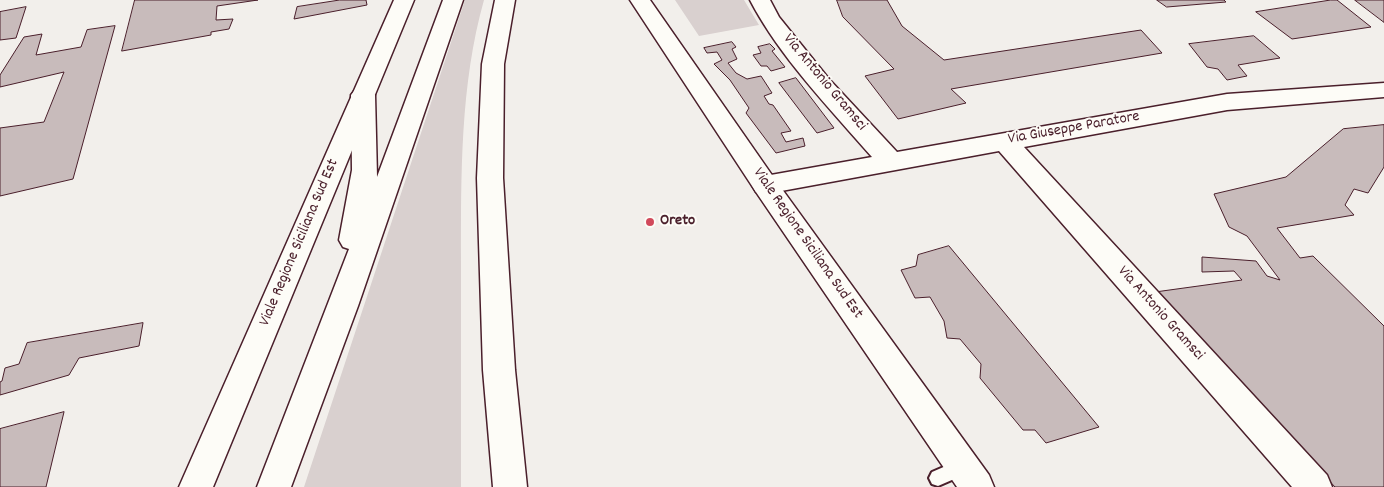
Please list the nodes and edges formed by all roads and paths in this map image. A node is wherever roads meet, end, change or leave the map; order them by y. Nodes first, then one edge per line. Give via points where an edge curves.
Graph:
1 (404, 0) edge
2 (453, 0) edge
3 (505, 0) edge
4 (640, 0) edge
5 (760, 0) edge
6 (1384, 90) edge
7 (362, 95) junction
8 (1004, 141) junction
9 (892, 163) junction
10 (765, 185) junction
11 (343, 306) junction
12 (959, 477) edge
13 (196, 487) edge
14 (274, 487) edge
15 (510, 487) edge
16 (1315, 487) edge

1 - 7 street, Viale Regione Siciliana Sud Est
2 - 11 street
3 - 15 street via 493,64 490,178 499,370
4 - 10 street, Viale Regione Siciliana Sud Est
5 - 9 street, Via Antonio Gramsci via 770,19 821,84
6 - 8 street, Via Giuseppe Paratore via 1227,102
7 - 11 street via 364,170
7 - 13 street, Viale Regione Siciliana Sud Est
8 - 9 street, Via Giuseppe Paratore
8 - 16 street, Via Antonio Gramsci
9 - 10 street, Via Giuseppe Paratore
10 - 12 street, Viale Regione Siciliana Sud Est
11 - 14 street

